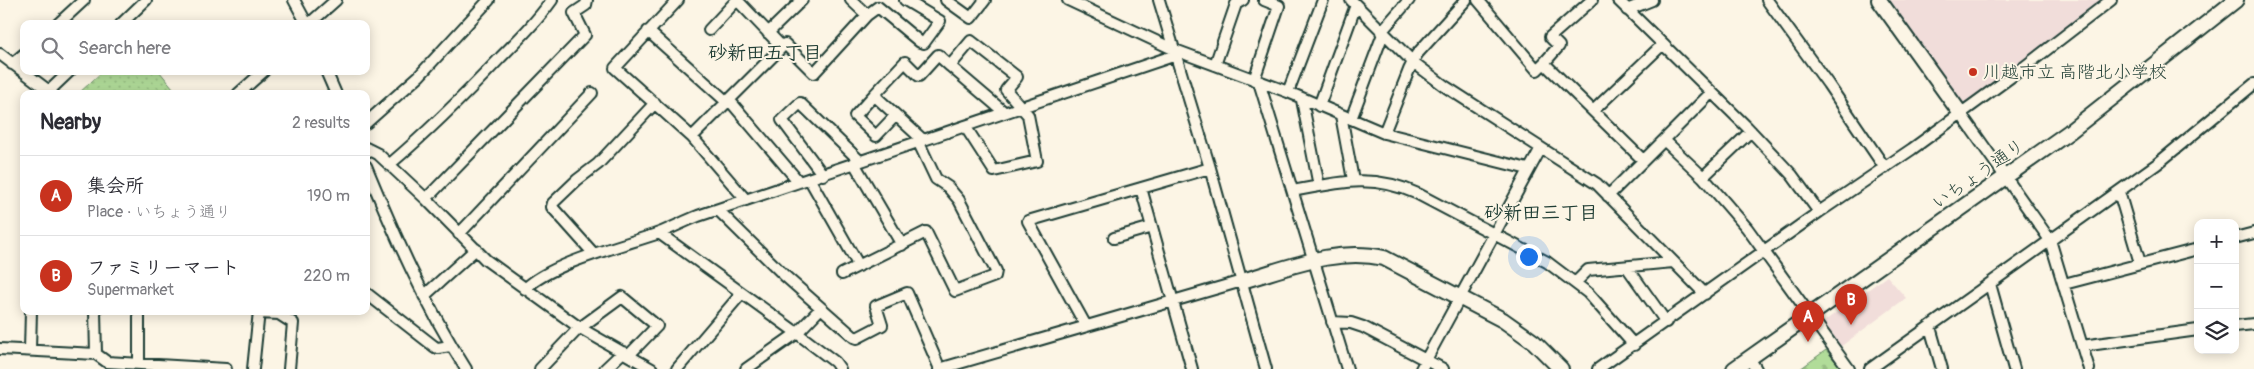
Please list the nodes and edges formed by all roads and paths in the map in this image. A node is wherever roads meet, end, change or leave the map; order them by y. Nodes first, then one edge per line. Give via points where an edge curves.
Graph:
1 (84, 0) edge
2 (146, 0) edge
3 (294, 0) edge
4 (336, 0) edge
5 (489, 0) edge
6 (552, 0) edge
7 (587, 0) edge
8 (678, 0) edge
9 (737, 0) edge
10 (785, 0) edge
11 (802, 0) edge
12 (851, 0) edge
13 (905, 0) edge
14 (946, 0) edge
15 (985, 0) edge
16 (1068, 0) edge
17 (1159, 0) edge
18 (1243, 0) edge
19 (1264, 0) edge
20 (1322, 0) edge
21 (1366, 0) edge
22 (1409, 0) edge
23 (1466, 0) edge
24 (1478, 0) edge
25 (1592, 0) edge
26 (1618, 0) edge
27 (1652, 0) edge
28 (1766, 0) edge
29 (1879, 0) edge
30 (2111, 0) edge
31 (2236, 0) edge
32 (1356, 5) edge
33 (794, 8) junction
34 (1627, 10) junction
35 (867, 15) junction
36 (62, 20) edge
37 (125, 20) edge
38 (306, 20) edge
39 (313, 20) edge
40 (709, 30) dead end
41 (648, 31) junction
42 (768, 33) junction
43 (1382, 33) junction
44 (1662, 45) junction
45 (782, 46) junction
46 (1176, 52) junction
47 (0, 54) edge
48 (20, 57) edge
49 (1413, 62) junction
50 (1544, 63) junction
51 (12, 64) junction
52 (1215, 65) junction
53 (950, 66) junction
54 (20, 70) edge
55 (27, 75) edge
56 (66, 75) edge
57 (259, 75) edge
58 (328, 75) edge
59 (1256, 81) junction
60 (2253, 88) edge
61 (48, 90) edge
62 (53, 90) edge
63 (243, 90) edge
64 (334, 90) edge
65 (1288, 92) junction
66 (592, 93) dead end
67 (1711, 93) junction
68 (874, 95) junction
69 (1302, 100) junction
70 (729, 102) junction
71 (655, 103) junction
72 (1319, 106) junction
73 (1022, 107) junction
74 (1592, 110) junction
75 (1004, 112) junction
76 (1961, 114) junction
77 (896, 115) junction
78 (1341, 115) junction
79 (370, 119) edge
80 (1351, 120) junction
81 (965, 126) junction
82 (1751, 131) junction
83 (1384, 133) junction
84 (692, 137) junction
85 (1664, 140) junction
86 (920, 141) junction
87 (1541, 148) junction
88 (370, 150) edge
89 (1642, 160) junction
90 (857, 162) junction
91 (390, 164) junction
92 (1210, 168) junction
93 (1885, 168) junction
94 (1528, 169) junction
95 (823, 175) junction
96 (370, 176) edge
97 (1703, 177) junction
98 (2006, 177) junction
99 (1353, 180) junction
100 (804, 181) junction
101 (1319, 186) junction
102 (1141, 188) junction
103 (1293, 191) junction
104 (2119, 192) junction
105 (1608, 196) junction
106 (426, 198) junction
107 (746, 200) junction
108 (718, 210) junction
109 (1819, 212) junction
110 (1152, 227) junction
111 (659, 233) junction
112 (2254, 233) edge
113 (459, 234) junction
114 (1494, 234) junction
115 (2239, 237) edge
116 (1114, 238) dead end
117 (2050, 240) junction
118 (902, 245) junction
119 (476, 249) junction
120 (2194, 250) edge
121 (1764, 252) junction
122 (594, 254) junction
123 (1312, 261) junction
124 (1673, 262) junction
125 (2140, 263) junction
126 (859, 266) junction
127 (1627, 267) junction
128 (842, 274) dead end
129 (1242, 281) junction
130 (1576, 283) junction
131 (1990, 284) junction
132 (2064, 284) junction
133 (524, 289) junction
134 (741, 294) junction
135 (1705, 294) junction
136 (370, 296) edge
137 (424, 296) junction
138 (1460, 298) junction
139 (1174, 302) junction
140 (821, 308) junction
141 (30, 315) edge
142 (95, 315) edge
143 (139, 315) edge
144 (259, 315) edge
145 (281, 315) edge
146 (1810, 316) junction
147 (1332, 322) junction
148 (1666, 322) junction
149 (2254, 324) edge
150 (1086, 326) junction
151 (2239, 326) edge
152 (1930, 327) junction
153 (580, 328) junction
154 (2194, 331) edge
155 (797, 333) junction
156 (1634, 345) junction
157 (450, 346) junction
158 (2082, 346) junction
159 (0, 349) edge
160 (30, 350) junction
161 (96, 354) junction
162 (626, 354) junction
163 (139, 363) junction
164 (1752, 363) edge
165 (1424, 364) edge
166 (107, 366) edge
167 (226, 369) edge
168 (253, 369) edge
169 (289, 369) edge
170 (466, 369) edge
171 (540, 369) edge
172 (605, 369) edge
173 (652, 369) edge
174 (677, 369) edge
175 (746, 369) edge
176 (840, 369) edge
177 (939, 369) edge
178 (1192, 369) edge
179 (1266, 369) edge
180 (1346, 369) edge
181 (1443, 369) edge
182 (1561, 369) edge
183 (1598, 369) edge
184 (1734, 369) edge
185 (1850, 369) edge
186 (1870, 369) edge
187 (1942, 369) edge
188 (2014, 369) edge
189 (2089, 369) edge

1 - 36 street
2 - 37 street
3 - 38 street
4 - 39 street
5 - 79 street via 419,76
6 - 91 street via 543,14 481,78
7 - 106 street via 586,5 574,13 585,34
8 - 41 street
9 - 40 street
9 - 42 street
10 - 33 street
11 - 33 street
12 - 35 street
13 - 35 street via 940,22 924,42 878,6
14 - 15 street via 971,18
16 - 46 street
17 - 46 street
18 - 52 street via 1236,4
19 - 59 street via 1280,6
20 - 65 street
21 - 32 street
22 - 43 street
23 - 49 street
24 - 50 street via 1537,70
25 - 50 street via 1550,37 1559,46
26 - 34 street
27 - 34 street
28 - 93 street
29 - 76 street
30 - 76 street
31 - 98 street, いちょう通り via 2083,121
32 - 43 street
32 - 72 street
33 - 42 street
34 - 44 street
35 - 45 street via 814,73 785,44
41 - 70 street
41 - 71 street via 614,68
42 - 45 street
43 - 49 street
43 - 80 street
44 - 67 street
44 - 74 street
45 - 70 street
46 - 52 street
46 - 73 street
46 - 92 street
47 - 51 street
48 - 51 street
49 - 83 street
49 - 87 street
50 - 74 street
51 - 54 street
52 - 59 street
53 - 68 street via 938,55 919,76 905,62
53 - 73 street via 973,41 1017,77 1006,90
53 - 75 street
55 - 61 street
56 - 62 street
57 - 63 street
58 - 64 street
59 - 65 street
59 - 103 street
60 - 104 street
65 - 69 street
66 - 113 street
67 - 82 street
67 - 85 street
68 - 77 street
68 - 77 street via 855,116 876,136
69 - 72 street
69 - 101 street
70 - 84 street
70 - 100 street
71 - 84 street
71 - 122 street via 598,164 552,203 552,207
72 - 78 street
73 - 75 street
73 - 81 street via 1028,115 1037,160 994,171
74 - 89 street
75 - 81 street
76 - 93 street
76 - 98 street
77 - 86 street
78 - 80 street
78 - 99 street
80 - 83 street
81 - 86 street
82 - 97 street
82 - 109 street via 1792,175
83 - 94 street
84 - 107 street
85 - 89 street
85 - 97 street
86 - 90 street
86 - 118 street via 936,178 959,200 996,276 955,291 926,232
87 - 94 street
87 - 105 street via 1597,184
88 - 91 street
89 - 105 street
90 - 95 street
90 - 95 street via 800,104 782,120
90 - 118 street
91 - 106 street
92 - 102 street
92 - 129 street
93 - 109 street
94 - 114 street
95 - 100 street
96 - 137 street
97 - 121 street
98 - 117 street
98 - 146 street, いちょう通り
99 - 101 street
99 - 114 street via 1410,190
100 - 107 street
100 - 126 street
101 - 103 street
102 - 110 street
102 - 150 street via 1028,221
103 - 123 street
104 - 117 street
104 - 125 street
105 - 124 street
106 - 113 street
107 - 108 street
108 - 111 street
108 - 140 street
109 - 121 street
110 - 116 street
110 - 139 street
111 - 122 street
111 - 134 street
112 - 115 street
113 - 119 street
114 - 130 street via 1547,262
114 - 138 street
117 - 131 street
117 - 132 street
118 - 126 street
119 - 133 street
119 - 137 street
120 - 125 street
121 - 135 street
121 - 146 street
122 - 133 street via 534,280
123 - 129 street
123 - 138 street via 1347,254 1369,254 1413,271
123 - 147 street
124 - 127 street
124 - 135 street
125 - 132 street
126 - 128 street
127 - 130 street via 1588,270
127 - 148 street
129 - 139 street
129 - 179 street
130 - 156 street
131 - 152 street
131 - 188 street
132 - 158 street
133 - 153 street
134 - 155 street
134 - 174 street
135 - 148 street
136 - 157 street via 435,347
137 - 157 street
138 - 165 street
138 - 182 street via 1514,327
139 - 150 street
139 - 178 street
140 - 155 street
140 - 177 street via 857,338 882,325 876,306 907,294
141 - 160 street
142 - 161 street
143 - 163 street
144 - 168 street
145 - 169 street via 293,323
146 - 164 street, いちょう通り
146 - 185 street
147 - 165 street via 1351,323 1364,328
147 - 180 street
148 - 156 street
149 - 151 street
150 - 177 street
152 - 186 street
152 - 187 street
153 - 162 street
153 - 162 street via 622,297 657,326
153 - 171 street
154 - 158 street
155 - 175 street
155 - 176 street
156 - 183 street
157 - 170 street
158 - 189 street
159 - 160 street
160 - 161 street
161 - 166 street
162 - 172 street
162 - 173 street
163 - 166 street
163 - 167 street
164 - 184 street, いちょう通り
165 - 181 street

